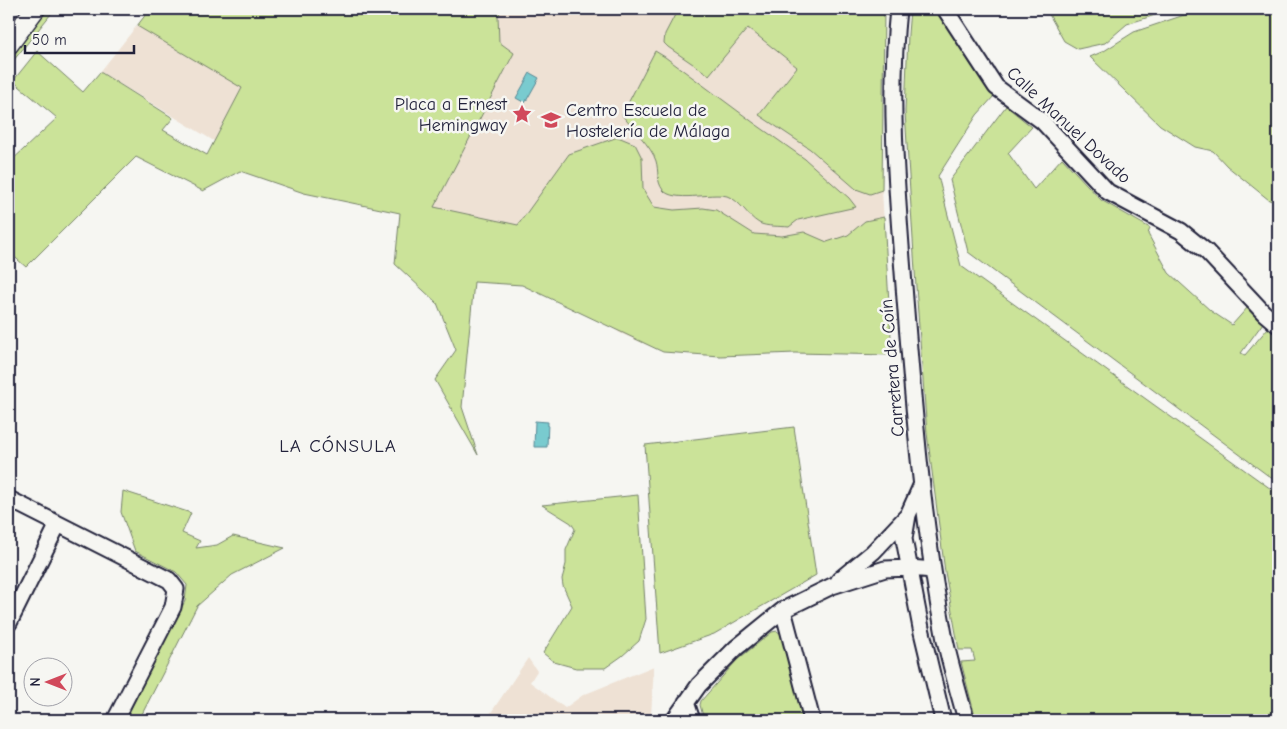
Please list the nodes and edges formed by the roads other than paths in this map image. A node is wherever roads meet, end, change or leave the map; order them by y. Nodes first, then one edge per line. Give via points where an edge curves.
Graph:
1 (35, 9) edge
2 (898, 9) edge
3 (945, 9) edge
4 (9, 44) edge
5 (1278, 325) edge
6 (921, 485) junction
7 (9, 499) edge
8 (908, 515) junction
9 (58, 524) junction
10 (910, 568) junction
11 (934, 570) junction
12 (832, 586) junction
13 (783, 610) junction
14 (9, 623) edge
15 (686, 702) junction
16 (115, 720) edge
17 (674, 720) edge
18 (692, 720) edge
19 (812, 720) edge
20 (943, 720) edge
21 (966, 720) edge

1 - 4 main road
2 - 6 street, Carretera de Coín via 895,165
3 - 5 street, Calle Manuel Dovado via 996,87 1042,121 1108,192 1182,231 1207,252
6 - 8 street
6 - 11 street, Carretera de Coín
7 - 9 street
8 - 10 street via 904,539
8 - 12 street via 873,552
9 - 14 street
9 - 16 street via 169,580 176,589 173,607
10 - 11 street
10 - 12 street via 884,569
10 - 20 street
11 - 21 street, Carretera de Coín via 946,641
12 - 13 street
13 - 15 street via 736,648
13 - 19 street
15 - 17 street
15 - 18 street

